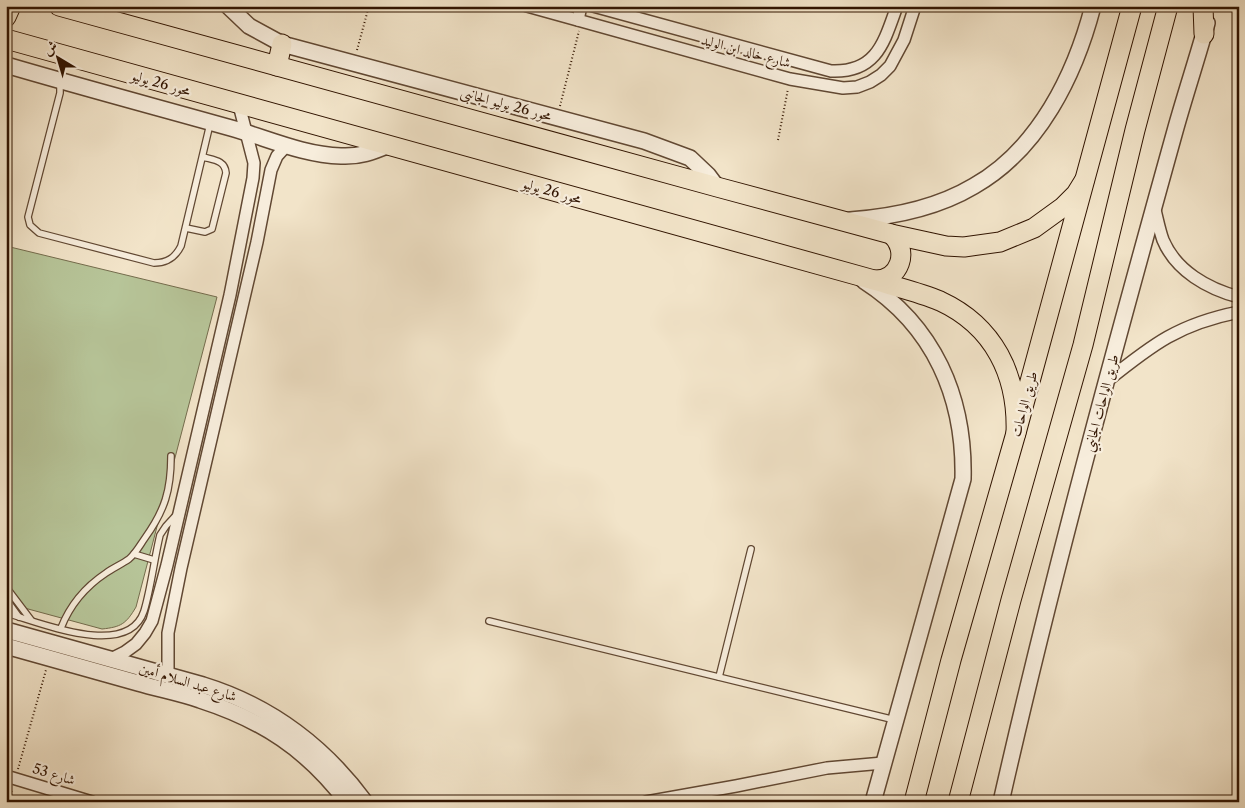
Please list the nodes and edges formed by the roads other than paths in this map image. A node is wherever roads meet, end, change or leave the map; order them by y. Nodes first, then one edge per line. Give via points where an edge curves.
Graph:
1 (11, 6) edge
2 (59, 6) edge
3 (228, 6) edge
4 (527, 6) edge
5 (581, 6) edge
6 (593, 6) edge
7 (897, 6) edge
8 (915, 6) edge
9 (1093, 6) edge
10 (1132, 6) edge
11 (1168, 6) edge
12 (1202, 6) edge
13 (1212, 6) edge
14 (6, 17) edge
15 (580, 21) junction
16 (1204, 34) junction
17 (8, 37) edge
18 (282, 44) junction
19 (6, 65) edge
20 (277, 66) junction
21 (59, 80) junction
22 (239, 105) junction
23 (211, 122) junction
24 (247, 132) junction
25 (286, 145) junction
26 (389, 145) junction
27 (203, 157) junction
28 (1084, 181) junction
29 (717, 187) junction
30 (1154, 206) junction
31 (843, 220) junction
32 (186, 228) junction
33 (891, 234) junction
34 (241, 236) junction
35 (258, 242) junction
36 (865, 278) junction
37 (1239, 297) edge
38 (1239, 312) edge
39 (1107, 381) junction
40 (1016, 433) junction
41 (171, 456) dead end
42 (178, 512) junction
43 (751, 549) dead end
44 (134, 554) junction
45 (154, 560) junction
46 (167, 565) junction
47 (181, 568) junction
48 (6, 587) edge
49 (6, 599) edge
50 (6, 613) edge
51 (19, 617) junction
52 (31, 620) junction
53 (489, 621) dead end
54 (61, 628) junction
55 (6, 630) edge
56 (6, 646) edge
57 (93, 653) junction
58 (113, 658) junction
59 (89, 669) junction
60 (719, 677) junction
61 (166, 683) junction
62 (896, 721) junction
63 (883, 763) junction
64 (11, 777) edge
65 (92, 802) edge
66 (346, 802) edge
67 (365, 802) edge
68 (646, 802) edge
69 (873, 802) edge
70 (914, 802) edge
71 (958, 802) edge
72 (1001, 802) edge

1 - 14 highway
2 - 20 highway
3 - 18 street, محور 26 يوليو الجانبى via 249,26
4 - 15 street, شارع خالد ابن الوليد
5 - 15 street
6 - 7 street, شارع خالد ابن الوليد via 844,72 857,68 879,52
8 - 15 street, شارع خالد ابن الوليد via 904,40 890,66 870,82 844,88 790,79
9 - 31 street via 1079,52 1059,94 1034,132 1005,164 974,187 932,205 903,213
10 - 28 highway, طريق الواحات
11 - 71 highway via 1082,345
12 - 16 highway
13 - 16 street, طريق الواحات الجانبي
16 - 30 street, طريق الواحات الجانبي
17 - 22 highway, محور 26 يوليو
18 - 20 highway
18 - 29 street, محور 26 يوليو الجانبى via 644,141 690,158
19 - 21 street
20 - 29 highway
21 - 23 street
21 - 32 lane via 60,93 28,217 32,229 160,263 179,252
22 - 24 street
22 - 26 highway, محور 26 يوليو
23 - 24 street
23 - 27 lane
24 - 25 street
24 - 34 street via 254,163
25 - 26 street via 341,156 358,156
25 - 35 street via 270,170
26 - 36 highway, محور 26 يوليو
27 - 32 lane
27 - 32 lane via 221,162 226,170 218,209 209,232
28 - 33 highway via 1076,194 1049,218 1018,236 1000,242 946,246
28 - 40 highway, طريق الواحات
29 - 31 highway
30 - 37 street via 1163,240 1180,266 1212,287
30 - 39 street, طريق الواحات الجانبي
31 - 33 highway
33 - 36 highway via 900,248 899,266 886,279
34 - 35 street
34 - 42 street
35 - 47 street
36 - 40 highway, محور 26 يوليو via 940,301 980,328 999,354 1009,376 1016,400
36 - 62 street via 908,317 934,352 952,392 962,435 963,479
38 - 39 street via 1172,334
39 - 72 street, طريق الواحات الجانبي via 1032,667
40 - 70 highway, طريق الواحات
41 - 44 lane via 169,487 162,511
42 - 45 lane via 160,535
42 - 46 street
43 - 60 lane
44 - 45 lane
44 - 54 lane via 84,591 68,611
45 - 54 lane via 143,612 129,628 116,635 102,637
46 - 47 street
46 - 58 street via 152,621 136,644
47 - 61 street via 168,633
48 - 52 lane
49 - 51 lane
50 - 51 lane
51 - 52 lane
52 - 54 lane
53 - 60 lane
55 - 57 street, شارع عبد السلام أمين
56 - 59 street, شارع عبد السلام أمين
57 - 58 street, شارع عبد السلام أمين
57 - 59 street
58 - 61 street, شارع عبد السلام أمين
59 - 61 street, شارع عبد السلام أمين
60 - 62 lane
61 - 66 street, شارع عبد السلام أمين via 249,718 273,732 315,765
61 - 67 street, شارع عبد السلام أمين via 230,694 280,719 323,755
62 - 63 street
63 - 68 street via 827,768
63 - 69 street
64 - 65 street, شارع 53

